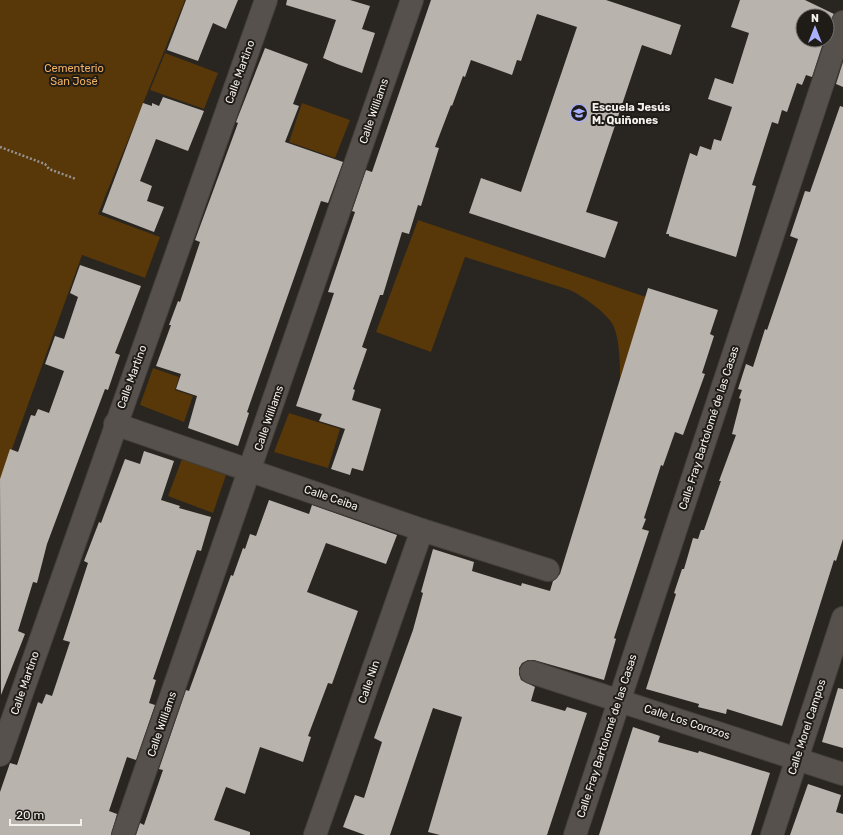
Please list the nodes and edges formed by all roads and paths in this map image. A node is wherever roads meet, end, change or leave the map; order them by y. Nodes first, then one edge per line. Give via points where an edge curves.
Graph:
1 (266, 0) edge
2 (412, 0) edge
3 (843, 22) edge
4 (0, 147) edge
5 (76, 179) dead end
6 (115, 424) junction
7 (251, 470) junction
8 (422, 530) junction
9 (548, 570) dead end
10 (843, 618) edge
11 (531, 672) dead end
12 (619, 700) junction
13 (0, 755) edge
14 (797, 759) junction
15 (843, 774) edge
16 (123, 835) edge
17 (315, 835) edge
18 (575, 835) edge
19 (772, 835) edge

1 - 6 street, Calle Martino
2 - 7 street, Calle Williams
3 - 12 street, Calle Fray Bartolomé de las Casas
4 - 5 path
6 - 7 street, Calle Ceiba
6 - 13 street, Calle Martino
7 - 8 street, Calle Ceiba
7 - 16 street, Calle Williams
8 - 9 street, Calle Ceiba
8 - 17 street, Calle Nin
10 - 14 street, Calle Morel Campos
11 - 12 street, Calle Los Corozos
12 - 14 street, Calle Los Corozos
12 - 18 street, Calle Fray Bartolomé de las Casas
14 - 15 street, Calle Los Corozos
14 - 19 street, Calle Morel Campos

